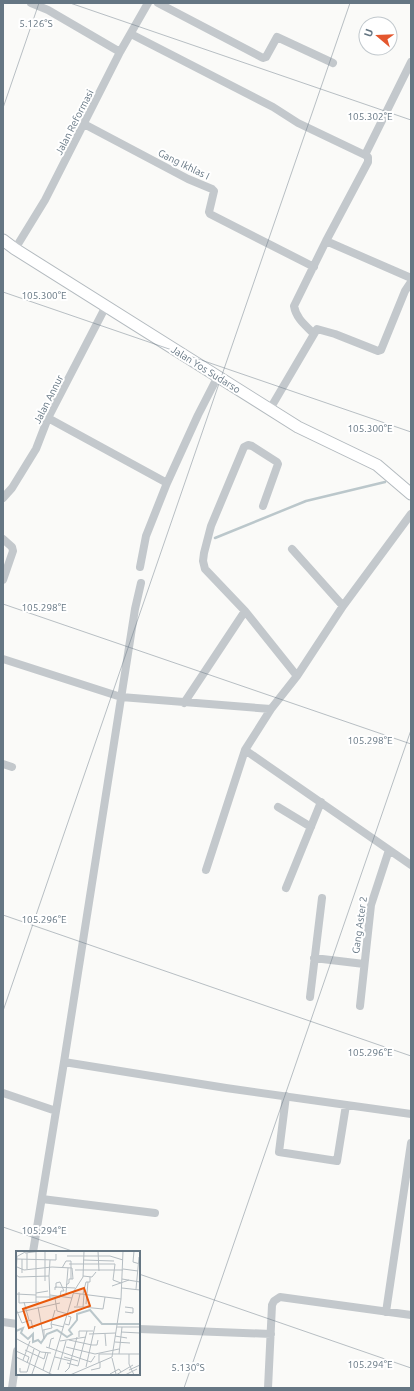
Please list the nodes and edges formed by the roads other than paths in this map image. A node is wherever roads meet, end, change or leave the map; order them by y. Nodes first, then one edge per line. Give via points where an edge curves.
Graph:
1 (31, 3) edge
2 (148, 3) edge
3 (158, 3) edge
4 (130, 34) junction
5 (120, 52) junction
6 (411, 62) edge
7 (333, 63) dead end
8 (84, 124) junction
9 (365, 155) junction
10 (3, 240) edge
11 (326, 241) junction
12 (15, 249) junction
13 (314, 267) junction
14 (411, 278) edge
15 (411, 282) edge
16 (106, 306) junction
17 (313, 333) junction
18 (218, 376) junction
19 (270, 409) junction
20 (48, 418) junction
21 (168, 483) junction
22 (411, 494) edge
23 (3, 498) edge
24 (263, 506) dead end
25 (411, 514) edge
26 (3, 539) edge
27 (292, 550) dead end
28 (140, 567) dead end
29 (3, 580) edge
30 (141, 583) dead end
31 (343, 606) junction
32 (245, 611) junction
33 (3, 659) edge
34 (297, 676) junction
35 (121, 697) junction
36 (184, 703) junction
37 (271, 709) junction
38 (245, 750) junction
39 (3, 764) edge
40 (12, 767) dead end
41 (321, 802) junction
42 (278, 807) dead end
43 (311, 828) junction
44 (389, 850) junction
45 (411, 865) edge
46 (206, 870) dead end
47 (286, 888) dead end
48 (322, 898) dead end
49 (314, 958) junction
50 (364, 964) junction
51 (310, 997) dead end
52 (360, 1006) dead end
53 (64, 1062) junction
54 (3, 1093) edge
55 (286, 1096) junction
56 (346, 1105) junction
57 (56, 1112) junction
58 (411, 1114) edge
59 (411, 1143) edge
60 (42, 1199) junction
61 (155, 1213) dead end
62 (33, 1251) edge
63 (386, 1312) junction
64 (411, 1315) edge
65 (3, 1322) edge
66 (16, 1324) edge
67 (140, 1329) edge
68 (271, 1334) junction
69 (16, 1358) edge
70 (12, 1388) edge
71 (268, 1388) edge

1 - 5 street via 48,10
2 - 4 street, Jalan Reformasi
3 - 7 street via 263,58 277,37
4 - 5 street, Jalan Reformasi
4 - 9 street via 273,107 298,123
5 - 8 street, Jalan Reformasi
6 - 9 street
8 - 12 street, Jalan Reformasi via 45,200
8 - 13 street, Gang Ikhlas I via 212,189 214,191 210,214
9 - 11 street via 368,162
10 - 12 street, Jalan Yos Sudarso
11 - 13 street
11 - 14 street
12 - 16 street, Jalan Yos Sudarso
13 - 17 street via 294,306 298,319
15 - 17 street via 381,350 317,329
16 - 18 street, Jalan Yos Sudarso
16 - 20 street, Jalan Annur
17 - 19 street
18 - 19 street, Jalan Yos Sudarso
18 - 21 street
19 - 22 street, Jalan Yos Sudarso via 298,427 377,465
20 - 21 street
20 - 23 street, Jalan Annur via 36,449
21 - 28 street via 146,536
24 - 32 street via 278,462 248,445 244,447 211,526 203,561 205,569
25 - 31 street
26 - 29 street via 13,551
27 - 31 street
30 - 35 street
31 - 34 street
32 - 34 street
32 - 36 street
33 - 35 street
34 - 37 street
35 - 36 street
35 - 53 street
36 - 37 street
37 - 38 street
38 - 41 street
38 - 46 street
39 - 40 street
41 - 43 street
41 - 44 street
42 - 43 street
43 - 47 street
44 - 45 street
44 - 50 street, Gang Aster 2 via 371,905
48 - 49 street
49 - 50 street
49 - 51 street
50 - 52 street, Gang Aster 2
53 - 55 street
53 - 57 street
54 - 57 street
55 - 56 street
55 - 56 street via 279,1152 330,1160 337,1161
56 - 58 street
57 - 60 street
59 - 63 street
60 - 61 street
60 - 62 street
63 - 64 street
63 - 68 street via 280,1298 272,1305
65 - 66 street
67 - 68 street
68 - 71 street
69 - 70 street

